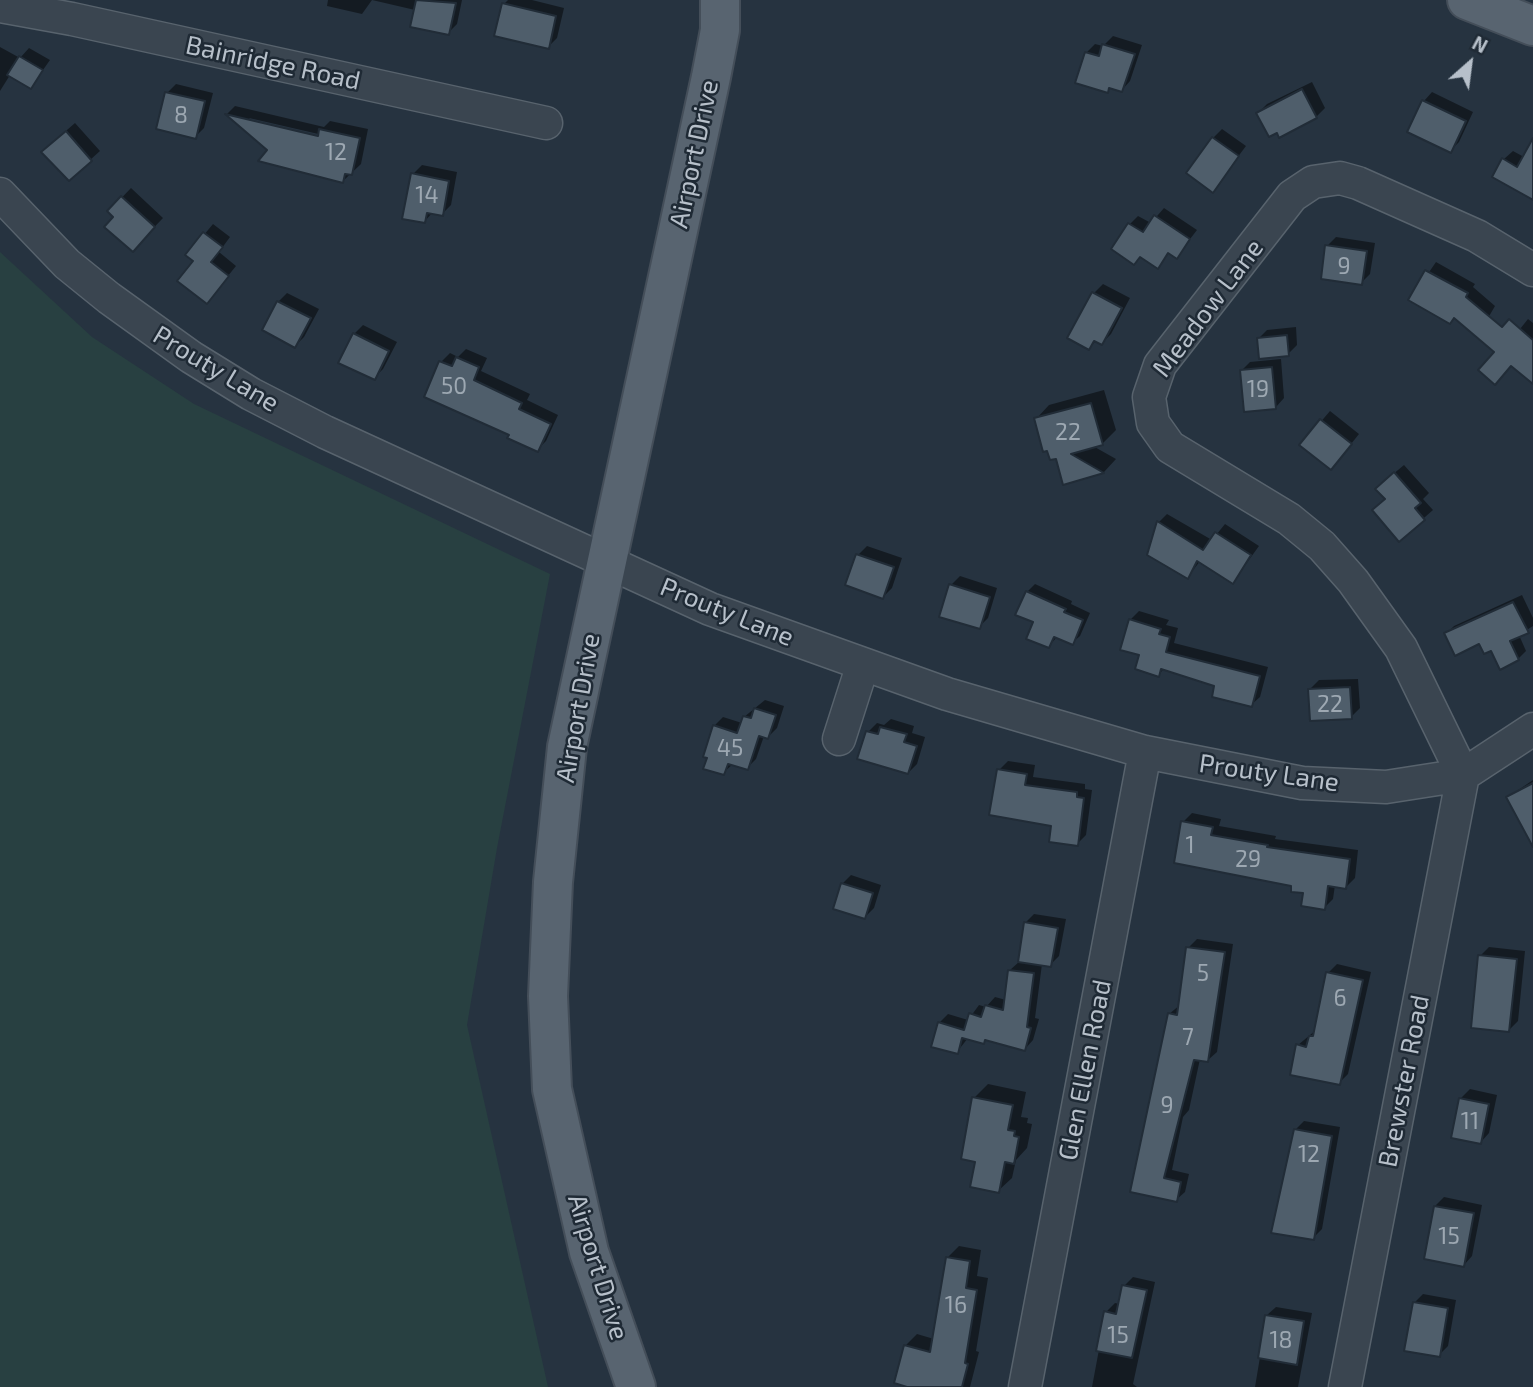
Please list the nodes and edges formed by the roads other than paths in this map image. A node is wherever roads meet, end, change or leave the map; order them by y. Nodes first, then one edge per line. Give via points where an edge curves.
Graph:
1 (744, 0) edge
2 (1467, 0) edge
3 (0, 6) edge
4 (720, 15) edge
5 (1533, 26) edge
6 (546, 122) dead end
7 (0, 194) edge
8 (1533, 270) edge
9 (607, 562) junction
10 (863, 664) junction
11 (1533, 729) edge
12 (839, 739) dead end
13 (1145, 752) junction
14 (1463, 775) junction
15 (636, 1387) edge
16 (1025, 1387) edge
17 (1345, 1387) edge

1 - 4 main road, Airport Drive
2 - 5 main road
3 - 6 street, Bainridge Road
4 - 9 main road, Airport Drive
7 - 9 street, Prouty Lane via 67,264 215,373 325,432
8 - 14 street, Meadow Lane via 1476,236 1359,183 1340,178 1312,182 1292,195 1160,365 1149,397 1153,423 1170,447 1305,530 1353,581 1401,648
9 - 10 street, Prouty Lane via 710,609
9 - 15 main road, Airport Drive via 567,747 552,895 549,1043 562,1144 586,1238
10 - 12 street
10 - 13 street, Prouty Lane via 947,694
11 - 14 street, Prouty Lane
13 - 14 street, Prouty Lane via 1302,783 1386,787
13 - 16 street, Glen Ellen Road
14 - 17 street, Brewster Road

